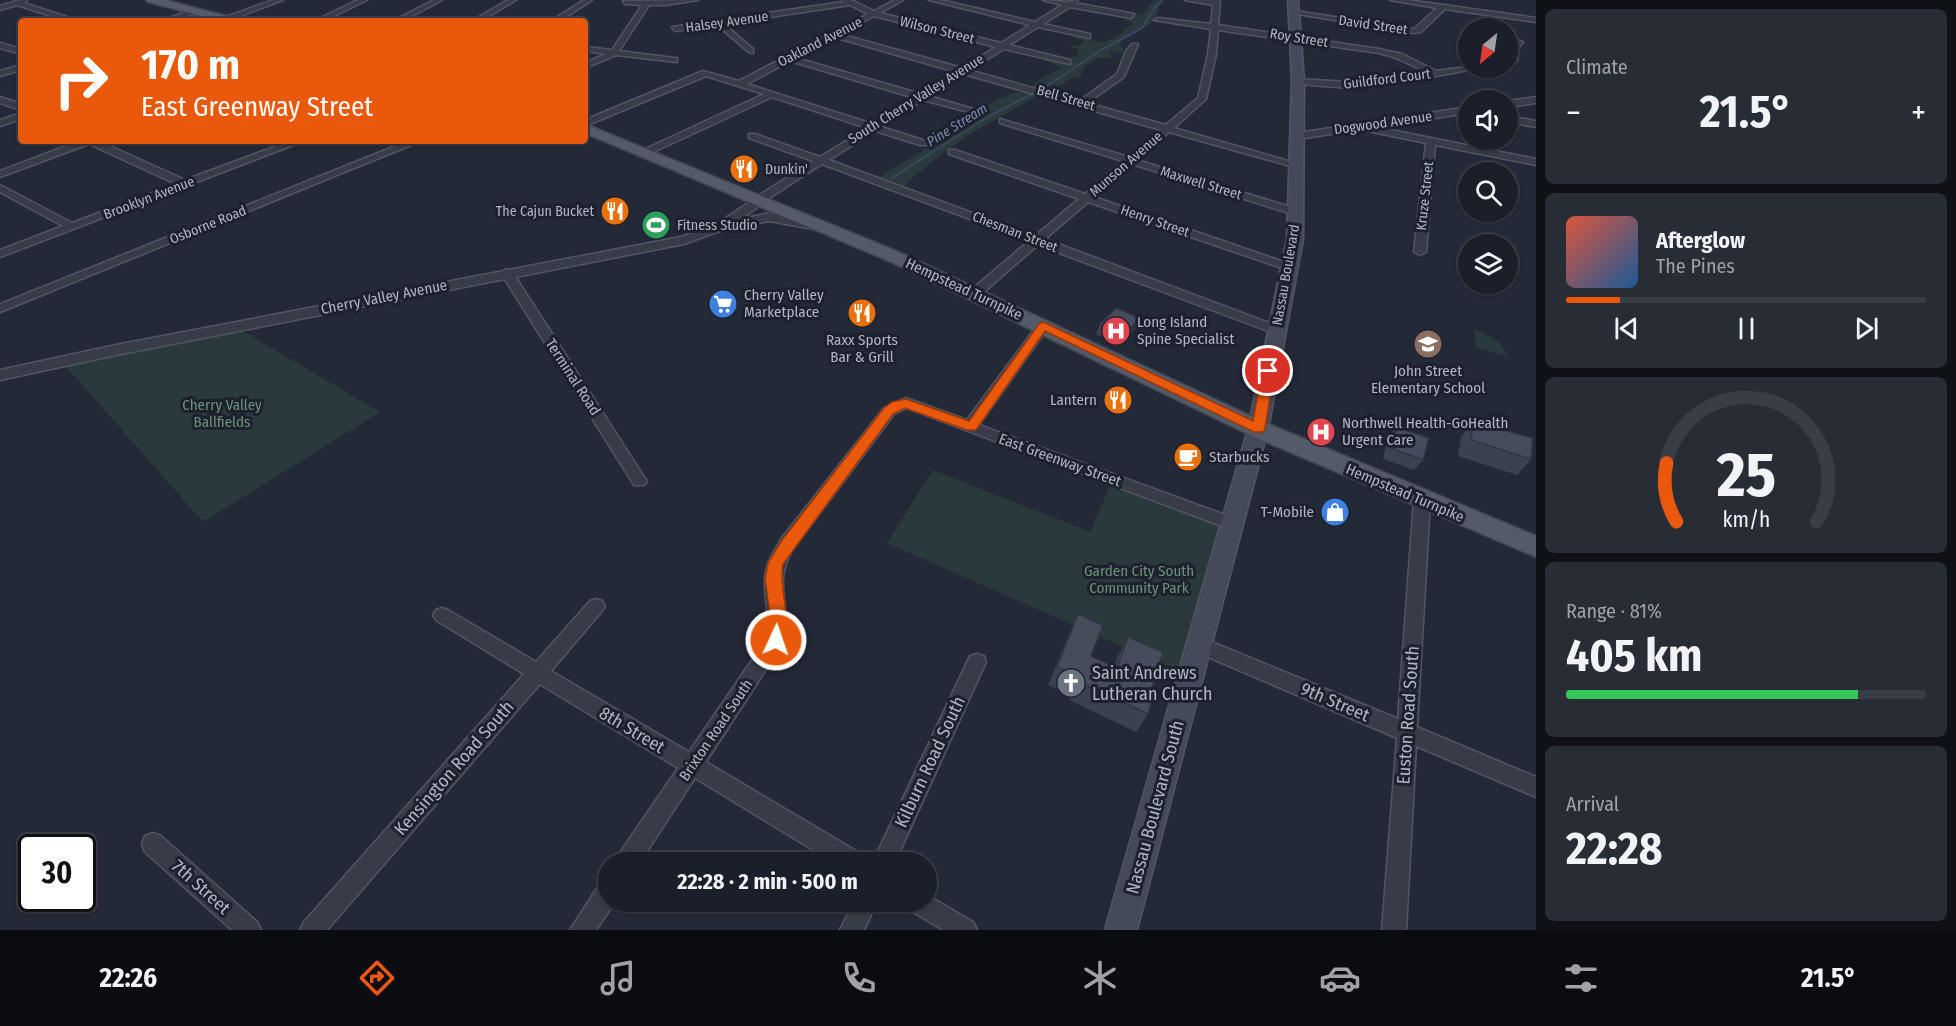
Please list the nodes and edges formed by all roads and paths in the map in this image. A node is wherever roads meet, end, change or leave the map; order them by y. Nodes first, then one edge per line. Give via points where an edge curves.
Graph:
1 (27, 0) edge
2 (152, 0) edge
3 (280, 0) edge
4 (364, 0) edge
5 (439, 0) edge
6 (513, 0) edge
7 (589, 0) edge
8 (695, 0) edge
9 (900, 0) edge
10 (932, 0) edge
11 (1046, 0) edge
12 (1188, 0) edge
13 (1293, 0) edge
14 (1393, 0) edge
15 (625, 2) dead end
16 (848, 2) edge
17 (1071, 2) edge
18 (1217, 2) edge
19 (16, 3) junction
20 (647, 3) junction
21 (1443, 7) junction
22 (0, 8) edge
23 (195, 11) junction
24 (1294, 13) junction
25 (874, 14) junction
26 (1131, 16) dead end
27 (65, 18) edge
28 (173, 18) edge
29 (221, 18) edge
30 (234, 18) edge
31 (325, 18) edge
32 (403, 18) edge
33 (481, 18) edge
34 (560, 18) edge
35 (1158, 20) dead end
36 (1536, 21) edge
37 (719, 23) junction
38 (1036, 24) junction
39 (1214, 27) junction
40 (675, 29) dead end
41 (834, 35) junction
42 (1087, 36) dead end
43 (1296, 38) junction
44 (0, 45) edge
45 (1001, 46) junction
46 (1134, 46) dead end
47 (588, 49) edge
48 (18, 51) edge
49 (750, 51) dead end
50 (614, 52) junction
51 (789, 58) junction
52 (674, 60) dead end
53 (1067, 62) dead end
54 (588, 65) edge
55 (18, 68) edge
56 (963, 70) junction
57 (1458, 71) edge
58 (0, 74) edge
59 (1436, 74) junction
60 (1298, 81) junction
61 (740, 84) junction
62 (772, 94) junction
63 (921, 97) junction
64 (0, 100) edge
65 (1536, 100) edge
66 (1082, 103) junction
67 (1518, 103) edge
68 (18, 106) edge
69 (1458, 112) edge
70 (977, 113) dead end
71 (18, 117) edge
72 (1003, 121) dead end
73 (1518, 121) edge
74 (588, 122) edge
75 (0, 123) edge
76 (1536, 124) edge
77 (873, 127) junction
78 (1361, 127) junction
79 (1168, 128) junction
80 (588, 129) edge
81 (752, 136) dead end
82 (1298, 136) junction
83 (1431, 141) junction
84 (923, 143) dead end
85 (82, 144) edge
86 (97, 144) edge
87 (291, 144) edge
88 (409, 144) edge
89 (952, 152) dead end
90 (644, 153) junction
91 (819, 160) junction
92 (1130, 161) junction
93 (1536, 162) edge
94 (1297, 165) junction
95 (0, 174) edge
96 (185, 184) junction
97 (0, 188) edge
98 (1087, 198) junction
99 (759, 200) junction
100 (1296, 212) junction
101 (818, 226) junction
102 (72, 227) junction
103 (720, 228) junction
104 (1038, 240) junction
105 (1420, 252) dead end
106 (0, 254) edge
107 (1289, 267) junction
108 (507, 273) junction
109 (974, 294) junction
110 (0, 308) edge
111 (1043, 326) junction
112 (1276, 330) junction
113 (0, 375) edge
114 (889, 411) joint
115 (971, 426) junction
116 (1258, 429) junction
117 (639, 481) dead end
118 (1422, 501) junction
119 (1234, 517) junction
120 (1536, 547) edge
121 (596, 606) dead end
122 (442, 615) dead end
123 (1200, 645) junction
124 (977, 662) dead end
125 (538, 673) junction
126 (1407, 732) junction
127 (693, 766) junction
128 (1536, 787) edge
129 (153, 844) dead end
130 (634, 852) edge
131 (836, 852) edge
132 (889, 852) edge
133 (598, 906) edge
134 (861, 912) edge
135 (935, 912) edge
136 (249, 930) edge
137 (312, 930) edge
138 (582, 930) edge
139 (852, 930) edge
140 (965, 930) edge
141 (1121, 930) edge
142 (1394, 930) edge

1 - 19 street
2 - 23 main road
3 - 30 street
4 - 31 street
5 - 32 street
6 - 33 street
7 - 34 street
8 - 20 street
9 - 25 street, Oakland Avenue
10 - 38 street
11 - 17 street
12 - 18 street
13 - 24 main road, Nassau Boulevard
14 - 21 street
15 - 20 street
16 - 25 street, Wilson Street
16 - 37 street, Halsey Avenue
17 - 26 street
17 - 38 street, South Cherry Valley Avenue
18 - 39 street, Munson Avenue
19 - 22 street
19 - 27 street
20 - 50 street
21 - 24 street, David Street via 1414,31
21 - 36 street
23 - 28 street
23 - 29 main road
24 - 43 main road, Nassau Boulevard
25 - 41 street, Oakland Avenue
25 - 45 street, Wilson Street
35 - 39 street, Roy Street
37 - 40 street, Halsey Avenue
37 - 49 street
38 - 42 street
38 - 45 street, South Cherry Valley Avenue
39 - 43 street, Roy Street
39 - 79 street, Munson Avenue via 1204,96
41 - 51 street, Oakland Avenue
41 - 56 street, Bell Street
43 - 59 street, Roy Street via 1386,52
43 - 60 main road, Nassau Boulevard
44 - 48 street
45 - 53 street, Wilson Street
45 - 56 street, South Cherry Valley Avenue
46 - 66 street via 1120,75
47 - 50 street
50 - 52 street
50 - 54 street
51 - 61 street, Oakland Avenue
51 - 63 street
55 - 58 street
56 - 63 street, South Cherry Valley Avenue
56 - 66 street, Bell Street
57 - 59 street, Guildford Court
59 - 60 street, Guildford Court via 1342,86
60 - 82 main road, Nassau Boulevard
61 - 62 street
61 - 74 street via 706,73
62 - 77 street
62 - 90 street
63 - 70 street
63 - 77 street, South Cherry Valley Avenue
64 - 68 street
65 - 67 street
66 - 79 street, Bell Street
69 - 78 street, Dogwood Avenue
71 - 75 street
72 - 92 street, Maxwell Street
73 - 76 street
77 - 84 street
77 - 91 street, South Cherry Valley Avenue
78 - 82 street, Dogwood Avenue
78 - 83 street
79 - 92 street, Munson Avenue
79 - 94 street, Bell Street
80 - 90 main road, Hempstead Turnpike
81 - 91 street, Chesman Street
82 - 94 main road, Nassau Boulevard
83 - 93 street
83 - 105 street, Kruze Street
85 - 95 street
86 - 96 street
87 - 96 street, Brooklyn Avenue
88 - 110 street, Osborne Road
89 - 98 street, Henry Street
90 - 99 main road, Hempstead Turnpike
91 - 99 street, South Cherry Valley Avenue
91 - 104 street, Chesman Street
92 - 98 street, Munson Avenue
92 - 100 street, Maxwell Street
94 - 100 main road, Nassau Boulevard
96 - 102 street, Brooklyn Avenue
97 - 102 street
98 - 104 street, Munson Avenue
98 - 107 street, Henry Street
99 - 101 main road, Hempstead Turnpike
99 - 103 street, Cherry Valley Avenue
100 - 107 main road, Nassau Boulevard
101 - 103 street via 770,218
101 - 109 main road, Hempstead Turnpike
102 - 106 street, Brooklyn Avenue
103 - 108 street, Cherry Valley Avenue via 676,242
104 - 109 street, Munson Avenue
104 - 112 street, Chesman Street
107 - 112 main road, Nassau Boulevard
108 - 113 street, Cherry Valley Avenue
108 - 117 street, Terminal Road
109 - 111 main road, Hempstead Turnpike
111 - 115 street
111 - 116 main road, Hempstead Turnpike
112 - 116 main road, Nassau Boulevard
114 - 115 street, East Greenway Street via 906,403
114 - 127 street, Brixton Road South via 776,563 776,640
115 - 119 street, East Greenway Street
116 - 118 main road, Hempstead Turnpike
116 - 119 main road, Nassau Boulevard
118 - 120 main road, Hempstead Turnpike
118 - 126 street, Euston Road South
119 - 123 main road, Nassau Boulevard South
121 - 125 street, Kensington Road South
122 - 125 street, 8th Street
123 - 126 street, 9th Street
123 - 141 main road, Nassau Boulevard South
124 - 132 street, Kilburn Road South
125 - 127 street, 8th Street
125 - 137 street, Kensington Road South
126 - 128 street, 9th Street
126 - 142 street, Euston Road South
127 - 130 street, Brixton Road South
127 - 131 street, 8th Street
129 - 136 street, 7th Street
133 - 138 street
134 - 139 street
135 - 140 street

